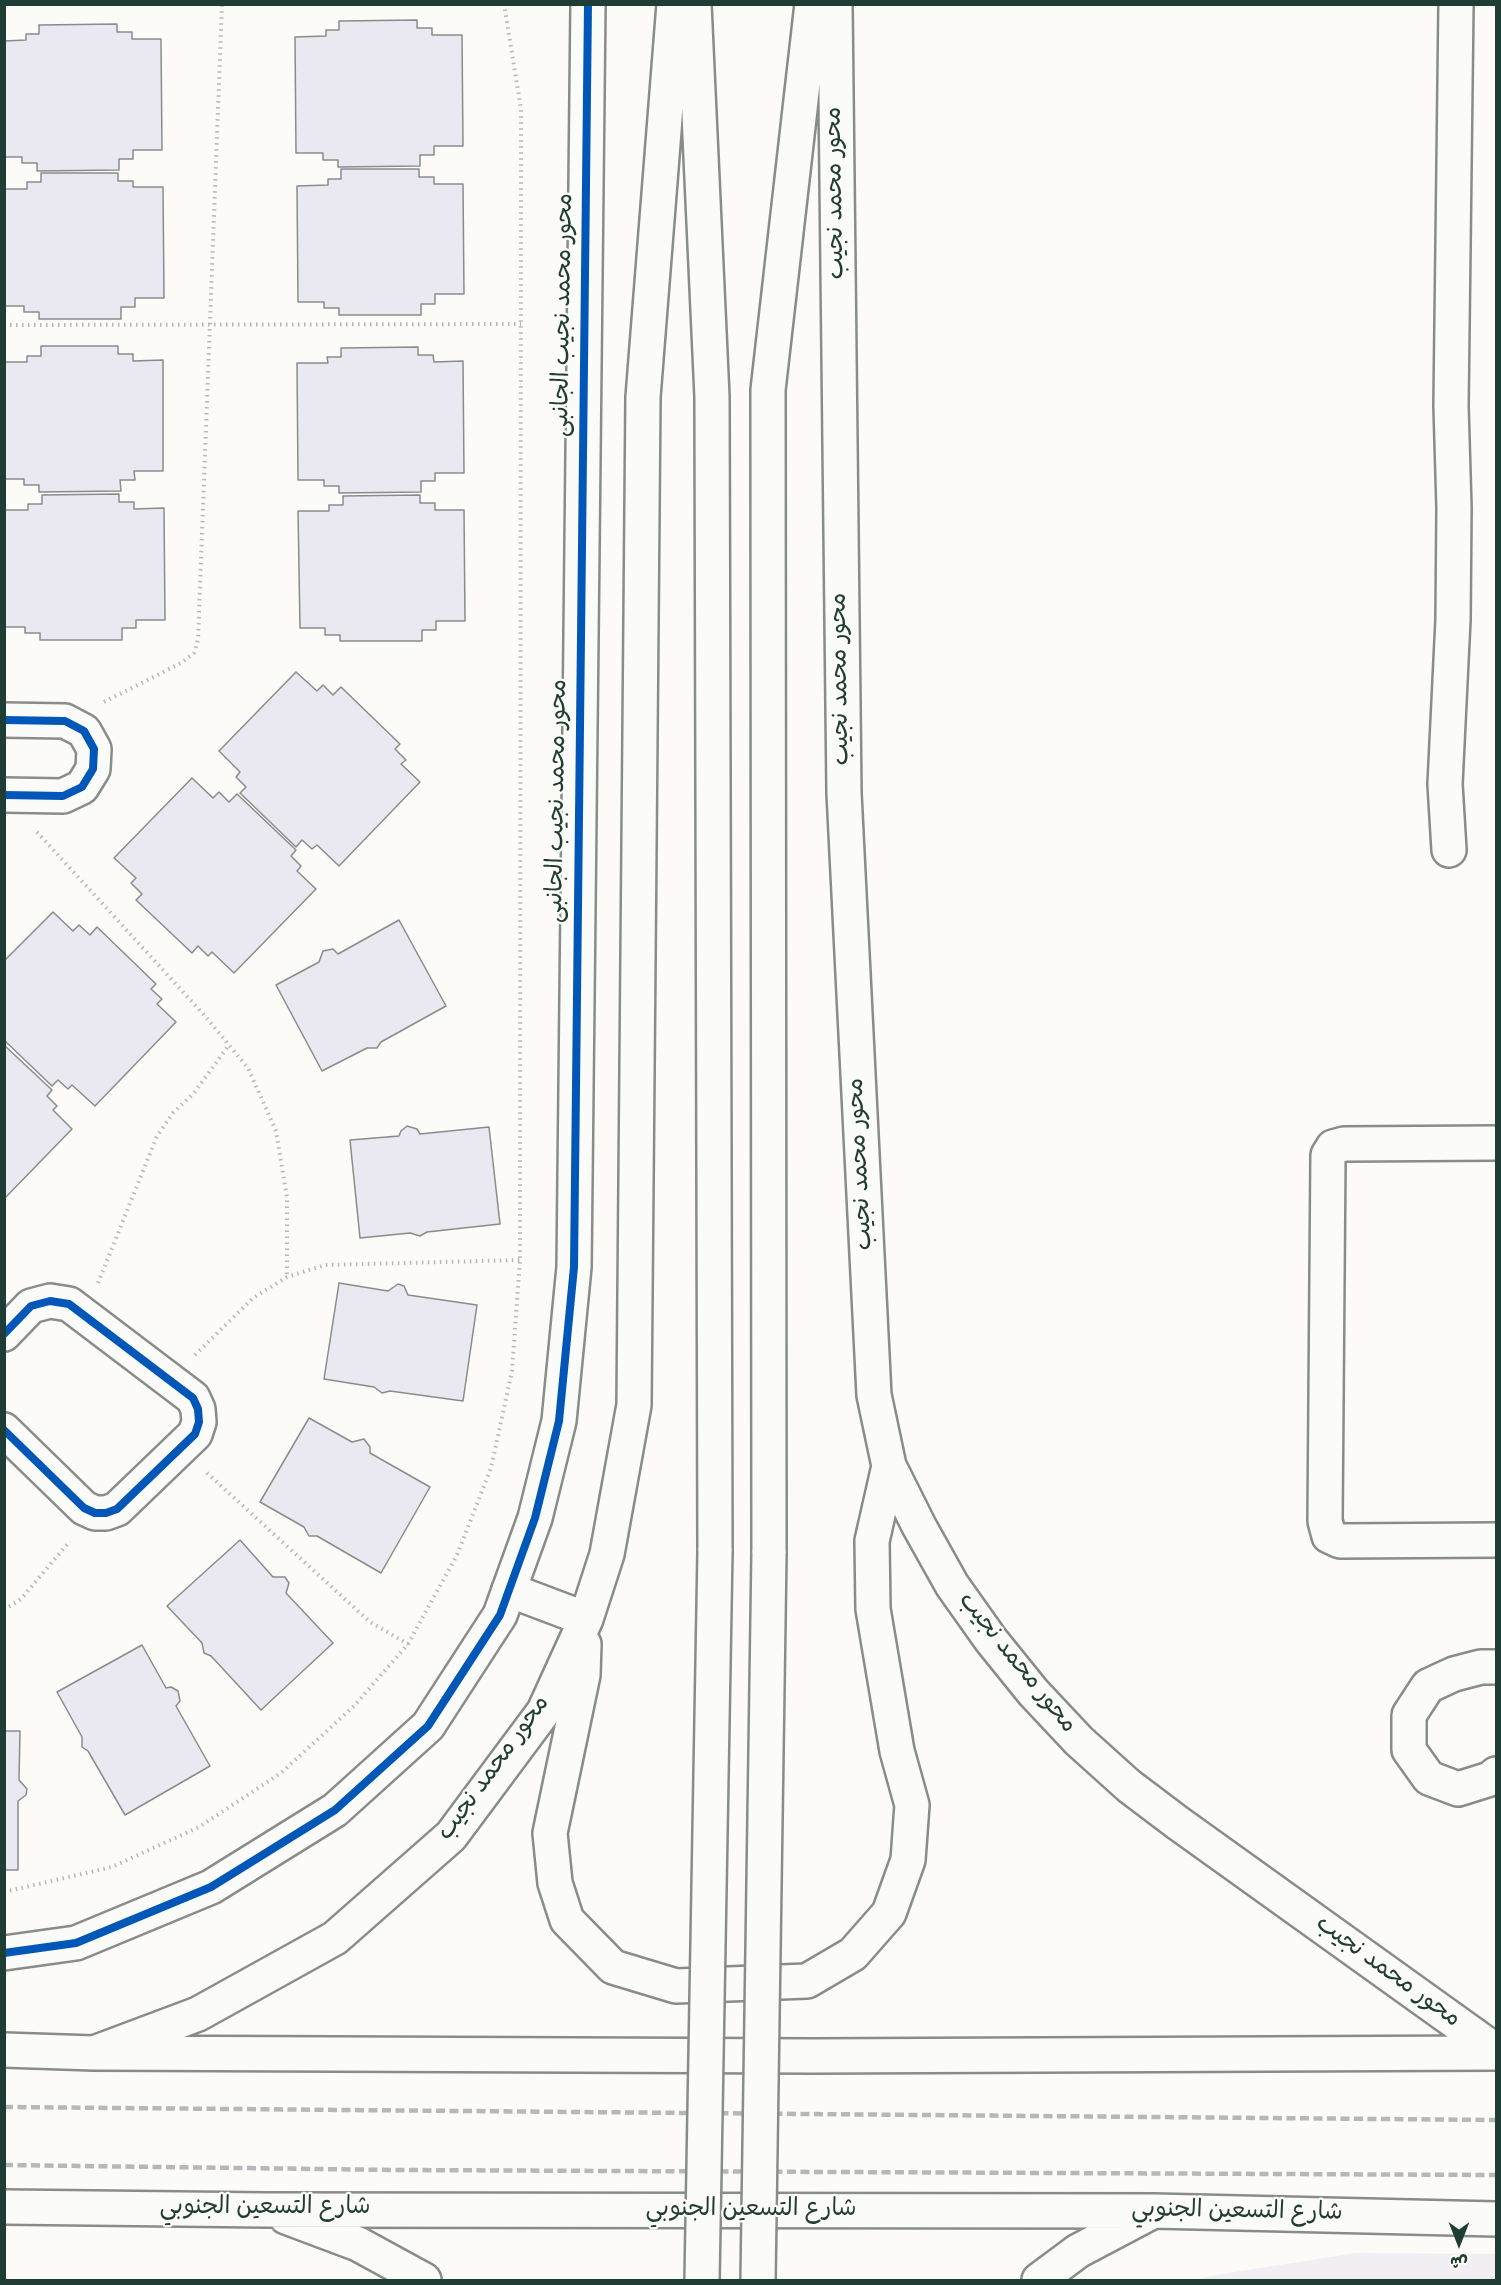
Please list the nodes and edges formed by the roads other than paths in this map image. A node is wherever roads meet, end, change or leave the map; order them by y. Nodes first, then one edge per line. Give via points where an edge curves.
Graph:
1 (674, 4) edge
2 (694, 4) edge
3 (812, 4) edge
4 (836, 4) edge
5 (1456, 4) edge
6 (583, 9) edge
7 (4, 720) edge
8 (4, 795) edge
9 (1449, 850) dead end
10 (1497, 1143) edge
11 (8, 1322) edge
12 (4, 1430) edge
13 (890, 1466) junction
14 (1497, 1540) edge
15 (509, 1590) junction
16 (586, 1619) junction
17 (1497, 1667) edge
18 (1497, 1774) edge
19 (4, 1953) edge
20 (4, 2050) edge
21 (1497, 2052) edge
22 (94, 2053) junction
23 (4, 2207) edge
24 (267, 2210) junction
25 (1154, 2211) junction
26 (1497, 2219) edge
27 (424, 2280) edge
28 (702, 2280) edge
29 (758, 2280) edge
30 (1039, 2280) edge

1 - 16 main road, محور محمد نجيب via 643,397 634,1405 607,1554
2 - 28 main road, bridge via 712,397 714,1551
3 - 29 main road, محور محمد نجيب, bridge via 768,390 769,1553
4 - 13 main road, محور محمد نجيب via 844,793 874,1395
5 - 9 main road via 1451,394 1453,597 1445,784
6 - 15 main road, محور محمد نجيب الجانبى via 574,1267 559,1421 535,1518
7 - 8 main road via 65,721 84,731 94,749 93,769 82,787 63,796
10 - 14 main road via 1344,1144 1334,1147 1328,1155 1325,1521 1329,1536 1340,1541
11 - 12 main road via 31,1306 50,1301 69,1304 193,1398 199,1422 195,1434 180,1449 117,1509 106,1514 94,1514 84,1508
13 - 16 main road via 872,1541 873,1609 897,1751 912,1805 908,1860 889,1913 853,1954 807,1981 676,1986 613,1967 567,1920 555,1883 550,1833 583,1676
13 - 21 main road, محور محمد نجيب via 952,1585 1033,1692 1079,1741 1178,1823
15 - 16 main road
15 - 19 main road, محور محمد نجيب الجانبى via 500,1616 428,1726 335,1810 211,1887 76,1943
16 - 22 main road, محور محمد نجيب via 544,1711 451,1836 334,1938 198,2014
17 - 18 main road via 1454,1674 1428,1686 1409,1715 1409,1750 1429,1778 1458,1789
20 - 22 main road
21 - 22 main road via 813,2056
23 - 24 main road, شارع التسعين الجنوبي
24 - 25 main road, شارع التسعين الجنوبي
24 - 27 main road via 358,2244
25 - 26 main road, شارع التسعين الجنوبي
25 - 30 main road via 1078,2251

